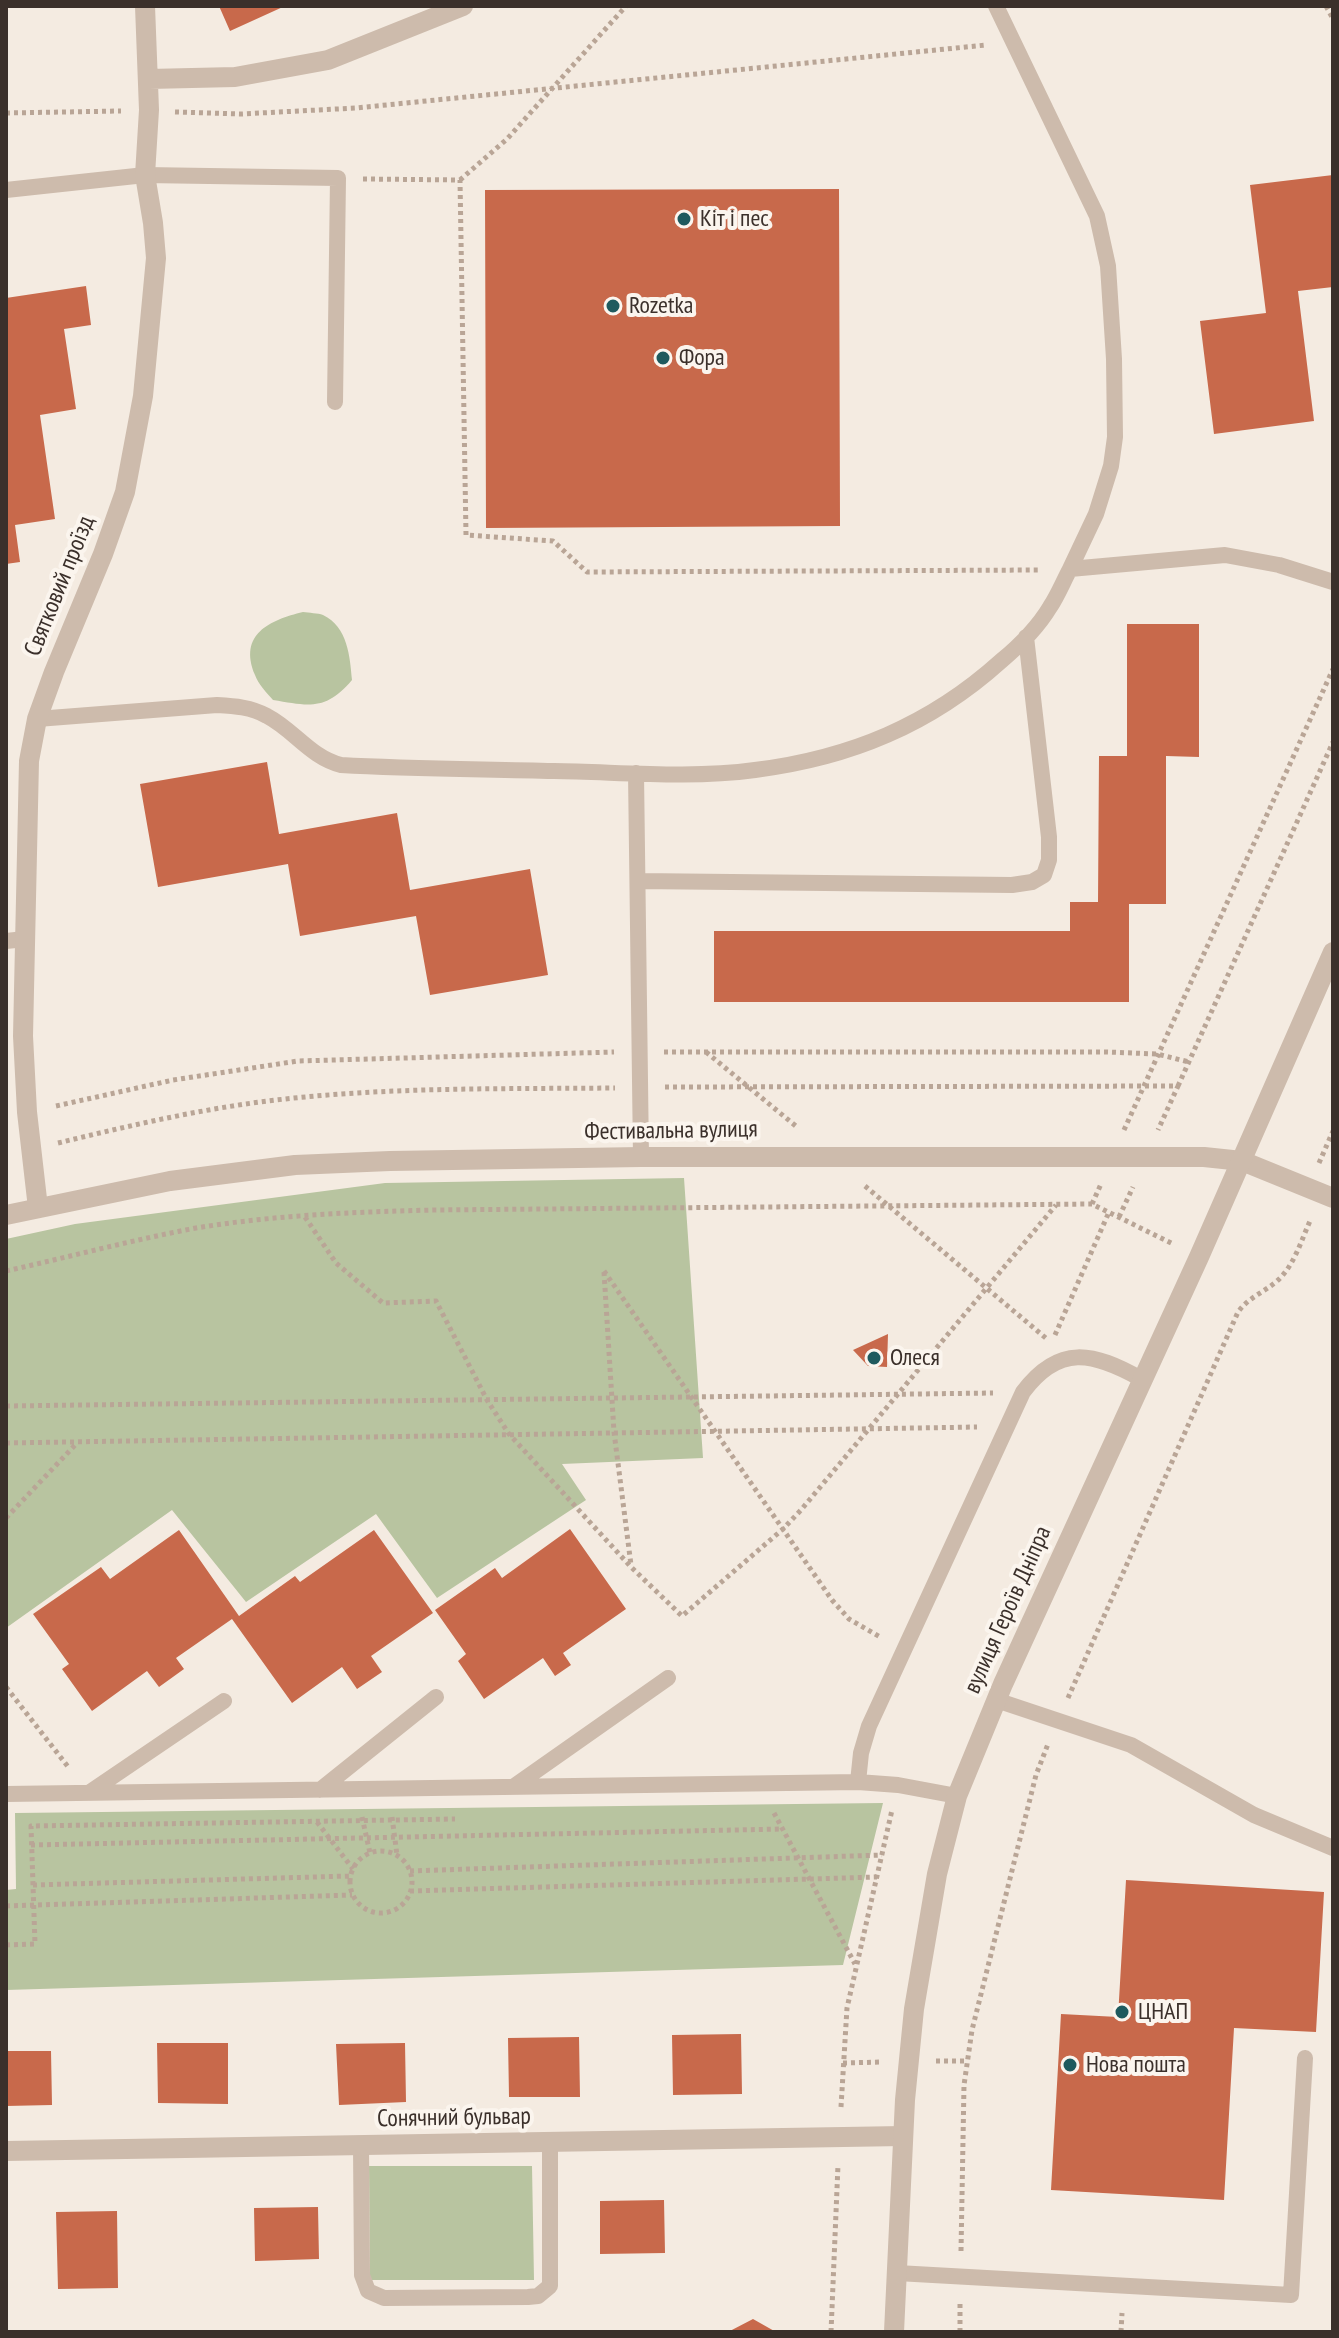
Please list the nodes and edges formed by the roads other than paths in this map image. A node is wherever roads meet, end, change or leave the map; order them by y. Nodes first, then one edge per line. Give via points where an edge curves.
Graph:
1 (145, 6) edge
2 (463, 6) edge
3 (996, 6) edge
4 (149, 79) junction
5 (145, 175) junction
6 (6, 190) edge
7 (335, 402) dead end
8 (1070, 569) junction
9 (1333, 582) edge
10 (1026, 637) junction
11 (37, 719) junction
12 (636, 773) junction
13 (638, 881) junction
14 (16, 940) edge
15 (1333, 952) edge
16 (641, 1157) junction
17 (1242, 1161) junction
18 (1333, 1198) edge
19 (38, 1208) junction
20 (6, 1215) edge
21 (1141, 1379) junction
22 (668, 1678) dead end
23 (436, 1697) dead end
24 (996, 1700) junction
25 (224, 1701) dead end
26 (858, 1782) junction
27 (513, 1787) junction
28 (320, 1790) junction
29 (89, 1792) junction
30 (6, 1794) edge
31 (957, 1796) junction
32 (1333, 1848) edge
33 (1305, 2058) dead end
34 (903, 2136) junction
35 (550, 2142) junction
36 (361, 2146) junction
37 (6, 2151) edge
38 (897, 2273) junction
39 (894, 2332) edge

1 - 4 street, Святковий проїзд
2 - 4 street via 328,60 235,77
3 - 8 lane via 1097,216 1108,266 1115,437 1096,514
4 - 5 street, Святковий проїзд
5 - 6 lane
5 - 7 lane via 338,178
5 - 11 street, Святковий проїзд via 156,258 135,443 103,554
8 - 9 lane via 1225,555
8 - 10 lane via 1049,610
10 - 12 lane via 940,709 859,747 755,770
10 - 13 lane via 1049,837 1044,875 1012,885
11 - 12 lane via 244,707 267,715 326,761 341,765
11 - 14 street, Святковий проїзд
12 - 13 lane
13 - 16 lane
14 - 19 street, Святковий проїзд
15 - 17 street, вулиця Героїв Дніпра
16 - 17 street, Фестивальна вулиця
16 - 19 street, Фестивальна вулиця via 295,1165 170,1181
17 - 18 street, Фестивальна вулиця
17 - 21 street, вулиця Героїв Дніпра
19 - 20 street, Фестивальна вулиця
21 - 24 street, вулиця Героїв Дніпра
21 - 26 lane via 1100,1358 1074,1357 1042,1370 1023,1392 869,1726
22 - 27 lane
23 - 28 lane
24 - 31 street, вулиця Героїв Дніпра
24 - 32 lane via 1131,1745 1254,1815
25 - 29 lane
26 - 27 lane
26 - 31 lane
27 - 28 lane
28 - 29 lane
29 - 30 lane
31 - 34 street, вулиця Героїв Дніпра via 922,1955
33 - 38 lane via 1291,2295
34 - 35 street, Сонячний бульвар
34 - 38 street, вулиця Героїв Дніпра
35 - 36 street, Сонячний бульвар
35 - 36 lane via 550,2286 528,2297 384,2298 368,2291 362,2275
36 - 37 street, Сонячний бульвар
38 - 39 street, вулиця Героїв Дніпра

